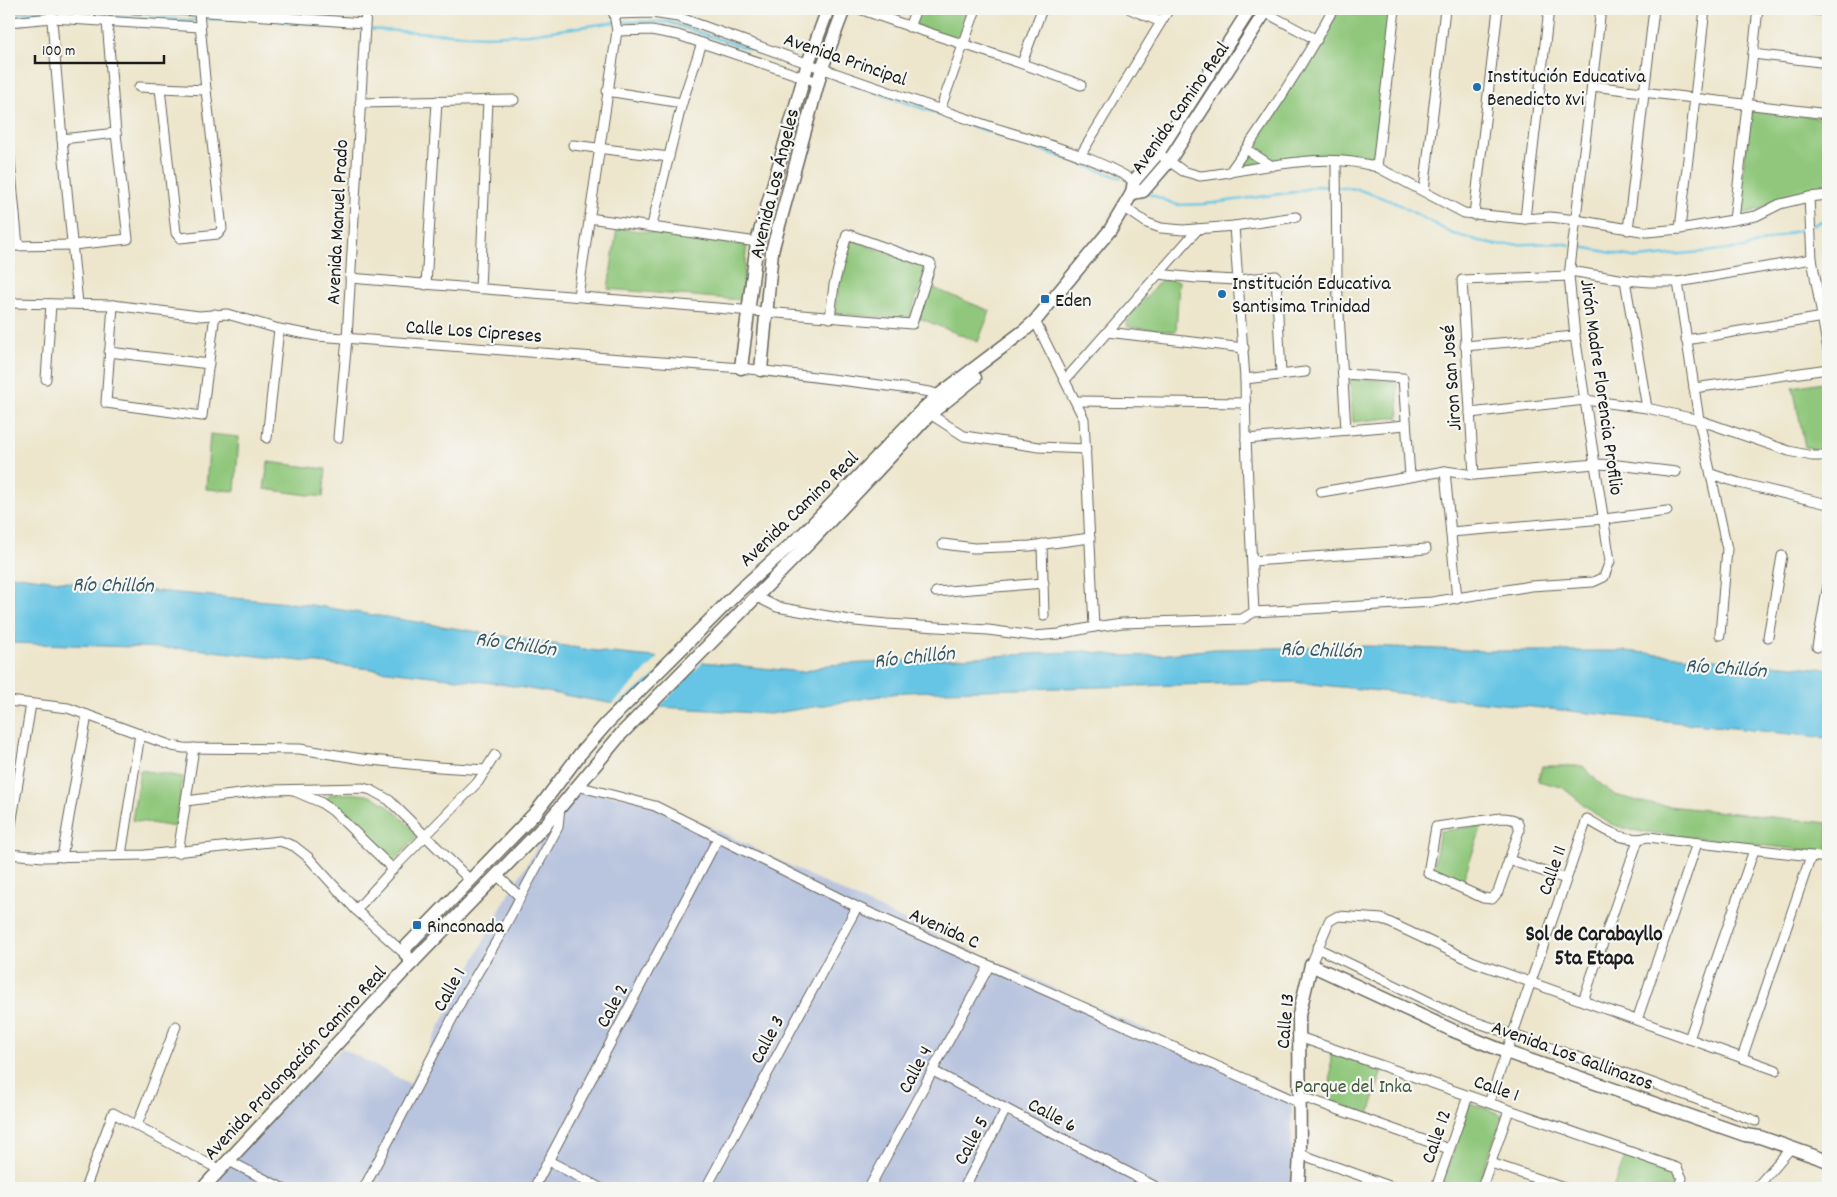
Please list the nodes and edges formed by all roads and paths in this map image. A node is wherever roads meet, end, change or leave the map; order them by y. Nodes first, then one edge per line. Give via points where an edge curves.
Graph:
1 (134, 9) edge
2 (179, 9) edge
3 (366, 9) edge
4 (828, 9) edge
5 (844, 9) edge
6 (860, 9) edge
7 (916, 9) edge
8 (976, 9) edge
9 (1042, 9) edge
10 (1130, 9) edge
11 (1170, 9) edge
12 (1250, 9) edge
13 (1333, 9) edge
14 (1395, 9) edge
15 (1446, 9) edge
16 (1498, 9) edge
17 (1549, 9) edge
18 (1601, 9) edge
19 (1654, 9) edge
20 (1705, 9) edge
21 (1758, 9) edge
22 (1806, 9) edge
23 (1264, 10) edge
24 (615, 11) edge
25 (1828, 11) edge
26 (199, 12) junction
27 (51, 13) edge
28 (679, 13) edge
29 (107, 21) junction
30 (9, 22) edge
31 (1161, 22) junction
32 (364, 23) junction
33 (200, 27) junction
34 (909, 27) junction
35 (617, 31) junction
36 (1317, 40) junction
37 (702, 43) junction
38 (964, 44) junction
39 (1753, 54) junction
40 (1022, 62) junction
41 (808, 63) junction
42 (1828, 63) edge
43 (822, 68) junction
44 (804, 77) junction
45 (818, 82) junction
46 (1081, 85) dead end
47 (1592, 86) junction
48 (139, 87) dead end
49 (160, 88) junction
50 (206, 90) junction
51 (607, 91) junction
52 (1644, 92) junction
53 (1695, 99) junction
54 (488, 100) junction
55 (514, 100) dead end
56 (437, 102) junction
57 (682, 102) junction
58 (360, 104) junction
59 (1747, 105) junction
60 (940, 110) junction
61 (1828, 114) edge
62 (116, 133) junction
63 (62, 139) junction
64 (573, 145) dead end
65 (599, 149) junction
66 (1246, 149) junction
67 (9, 151) edge
68 (1158, 153) junction
69 (1080, 156) junction
70 (669, 157) junction
71 (1169, 161) junction
72 (1336, 161) junction
73 (1272, 166) junction
74 (1377, 167) junction
75 (1229, 173) junction
76 (1133, 187) junction
77 (1424, 191) junction
78 (1828, 195) edge
79 (1808, 197) junction
80 (1125, 208) junction
81 (1474, 215) junction
82 (1296, 217) dead end
83 (589, 218) junction
84 (1525, 219) junction
85 (1576, 220) junction
86 (1734, 220) junction
87 (652, 225) junction
88 (1234, 226) junction
89 (1198, 229) junction
90 (1680, 229) junction
91 (1628, 230) junction
92 (757, 242) junction
93 (73, 245) junction
94 (13, 246) edge
95 (1812, 259) junction
96 (1569, 273) junction
97 (1158, 274) junction
98 (350, 278) junction
99 (1238, 280) junction
100 (1625, 280) junction
101 (1678, 282) junction
102 (426, 284) junction
103 (480, 288) junction
104 (578, 296) junction
105 (9, 303) edge
106 (52, 304) junction
107 (78, 304) junction
108 (113, 305) junction
109 (748, 310) junction
110 (765, 313) junction
111 (215, 314) junction
112 (1822, 317) junction
113 (830, 318) junction
114 (1035, 321) junction
115 (279, 329) junction
116 (1025, 330) junction
117 (1107, 332) junction
118 (1576, 336) junction
119 (346, 338) junction
120 (1686, 340) junction
121 (1465, 346) junction
122 (1244, 348) junction
123 (1828, 350) edge
124 (109, 352) junction
125 (209, 364) junction
126 (741, 368) junction
127 (1828, 369) edge
128 (761, 370) junction
129 (1305, 372) dead end
130 (1281, 374) junction
131 (1343, 374) junction
132 (46, 378) dead end
133 (1246, 379) junction
134 (1065, 380) junction
135 (1694, 388) junction
136 (938, 395) junction
137 (1585, 400) junction
138 (1076, 401) junction
139 (1246, 402) junction
140 (1647, 408) junction
141 (1470, 413) junction
142 (930, 414) junction
143 (1698, 420) junction
144 (1406, 426) junction
145 (1346, 430) junction
146 (268, 438) dead end
147 (338, 438) dead end
148 (1246, 438) junction
149 (1086, 449) junction
150 (1828, 456) edge
151 (1595, 464) junction
152 (1445, 471) junction
153 (1676, 472) dead end
154 (1711, 474) junction
155 (1474, 475) junction
156 (1410, 476) junction
157 (1321, 492) dead end
158 (1828, 504) edge
159 (1667, 511) dead end
160 (1604, 519) junction
161 (1451, 532) junction
162 (1090, 538) junction
163 (943, 544) dead end
164 (1042, 544) junction
165 (1426, 549) dead end
166 (1782, 556) dead end
167 (1252, 561) junction
168 (1044, 583) junction
169 (1828, 585) edge
170 (936, 592) dead end
171 (754, 599) junction
172 (1457, 599) junction
173 (1254, 612) junction
174 (1044, 616) dead end
175 (1094, 627) junction
176 (1720, 635) dead end
177 (1768, 637) dead end
178 (1817, 647) dead end
179 (9, 701) edge
180 (31, 704) junction
181 (87, 715) junction
182 (607, 723) joint
183 (140, 734) junction
184 (621, 734) joint
185 (194, 748) junction
186 (495, 755) dead end
187 (486, 770) junction
188 (576, 786) junction
189 (290, 790) junction
190 (186, 801) junction
191 (560, 807) junction
192 (425, 836) junction
193 (9, 837) edge
194 (718, 838) junction
195 (1638, 840) junction
196 (1697, 843) junction
197 (1754, 850) junction
198 (178, 852) junction
199 (9, 854) edge
200 (121, 855) junction
201 (1811, 856) junction
202 (62, 857) junction
203 (1828, 858) edge
204 (1509, 860) junction
205 (393, 869) junction
206 (496, 875) junction
207 (1566, 879) junction
208 (471, 881) junction
209 (520, 897) junction
210 (856, 907) junction
211 (356, 910) junction
212 (1318, 948) junction
213 (409, 959) junction
214 (1311, 965) junction
215 (989, 966) junction
216 (1530, 982) junction
217 (1583, 1001) junction
218 (1637, 1020) junction
219 (176, 1026) dead end
220 (1512, 1036) junction
221 (1300, 1037) junction
222 (1689, 1039) junction
223 (1506, 1052) junction
224 (1742, 1058) junction
225 (1776, 1070) dead end
226 (933, 1071) junction
227 (1468, 1096) junction
228 (1300, 1099) junction
229 (1489, 1103) junction
230 (1006, 1109) junction
231 (1509, 1110) junction
232 (1756, 1121) dead end
233 (137, 1126) junction
234 (1791, 1148) junction
235 (1449, 1149) junction
236 (1300, 1154) junction
237 (549, 1161) junction
238 (1828, 1161) edge
239 (1491, 1163) junction
240 (225, 1165) junction
241 (86, 1186) dead end
242 (204, 1188) edge
243 (282, 1188) edge
244 (364, 1188) edge
245 (534, 1188) edge
246 (600, 1188) edge
247 (706, 1188) edge
248 (869, 1188) edge
249 (964, 1188) edge
250 (1158, 1188) edge
251 (1298, 1188) edge
252 (1395, 1188) edge
253 (1436, 1188) edge
254 (1482, 1188) edge
255 (1564, 1188) edge
256 (1678, 1188) edge
257 (1756, 1188) edge

1 - 2 street
2 - 26 street
3 - 32 street, Avenida Manuel Prado
4 - 41 main road, Avenida Los Ángeles
5 - 43 main road, Avenida Los Ángeles
6 - 34 street
7 - 34 street
8 - 38 street
9 - 40 street
10 - 31 street
11 - 31 street
12 - 68 main road, Avenida Camino Real
13 - 36 street
14 - 74 street
15 - 77 street
16 - 81 street
17 - 84 street
18 - 47 street, Jirón Madre Florencia Profilio
19 - 52 street
20 - 53 street
21 - 39 street
22 - 25 street
23 - 36 street
23 - 71 main road, Avenida Camino Real
24 - 28 street, Avenida Principal
24 - 35 street, Avenida Principal
26 - 32 street
26 - 33 street
27 - 29 street
27 - 30 street
27 - 63 street
28 - 41 street, Avenida Principal
29 - 33 street
29 - 62 street
31 - 69 street
32 - 58 street, Avenida Manuel Prado
33 - 50 street
34 - 38 street
35 - 37 street, Avenida Principal via 651,30 678,34
35 - 51 street
36 - 66 street
37 - 44 street, Avenida Principal
37 - 57 street
38 - 40 street
38 - 60 street
39 - 42 street
39 - 59 street
40 - 46 street
41 - 43 street, Avenida Principal
41 - 44 main road, Avenida Los Ángeles
43 - 45 main road, Avenida Los Ángeles
43 - 60 street, Avenida Principal
44 - 45 street, Avenida Principal
44 - 92 main road, Avenida Los Ángeles
45 - 110 main road, Avenida Los Ángeles via 772,251
47 - 52 street
47 - 85 street, Jirón Madre Florencia Profilio
48 - 49 street
49 - 50 street
49 - 50 street via 176,233 180,238 218,234 222,229
51 - 57 street
51 - 65 street
52 - 53 street
52 - 91 street
53 - 59 street
53 - 90 street
54 - 55 street
54 - 56 street
54 - 103 street
56 - 58 street
56 - 102 street
57 - 70 street
58 - 98 street, Avenida Manuel Prado
59 - 61 street
59 - 86 street
60 - 69 street, Avenida Principal
62 - 63 street
62 - 93 street via 128,240
63 - 93 street
64 - 65 street
65 - 70 street
65 - 83 street
66 - 73 street
66 - 75 street
67 - 94 street
68 - 71 street
68 - 76 main road, Avenida Camino Real
69 - 76 street, Avenida Principal via 1122,174
70 - 87 street
71 - 75 street via 1190,174
71 - 76 main road, Avenida Camino Real via 1142,191
72 - 73 street via 1304,160
72 - 74 street
72 - 131 street via 1337,281
73 - 75 street
74 - 77 street
76 - 80 main road, Avenida Camino Real
77 - 81 street via 1464,213
78 - 79 street
79 - 86 street via 1780,204 1756,216
79 - 95 street
80 - 89 street via 1161,228
80 - 114 main road, Avenida Camino Real
81 - 84 street
82 - 88 street
83 - 87 street
83 - 104 street
84 - 85 street
85 - 91 street
85 - 96 street, Jirón Madre Florencia Profilio
86 - 90 street
87 - 92 street
88 - 89 street
88 - 99 street
89 - 97 street
90 - 91 street
92 - 109 main road, Avenida Los Ángeles
93 - 94 street
93 - 107 street
95 - 101 street
95 - 112 street
96 - 100 street
96 - 118 street, Jirón Madre Florencia Profilio
96 - 121 street, Jiron San José via 1462,280
97 - 99 street
97 - 117 street
98 - 102 street
98 - 119 street, Avenida Manuel Prado
99 - 122 street
99 - 130 street via 1276,276
100 - 101 street
100 - 140 street
101 - 120 street
102 - 103 street
103 - 104 street
104 - 109 street
105 - 106 street, Calle Los Cipreses
106 - 107 street, Calle Los Cipreses
106 - 132 street
107 - 108 street, Calle Los Cipreses
108 - 111 street, Calle Los Cipreses via 199,316
108 - 124 street
109 - 110 street
109 - 126 main road, Avenida Los Ángeles
110 - 113 street
110 - 128 main road, Avenida Los Ángeles
111 - 115 street, Calle Los Cipreses via 227,314
111 - 125 street
112 - 120 street
112 - 123 street
113 - 113 street via 834,285 847,234 931,264 912,324
114 - 116 main road, Avenida Camino Real
114 - 134 street
115 - 119 street, Calle Los Cipreses
115 - 146 street
116 - 136 main road, Avenida Camino Real
116 - 142 main road, Avenida Camino Real via 1003,356
117 - 122 street
117 - 134 street
118 - 121 street
118 - 137 street, Jirón Madre Florencia Profilio
119 - 126 street, Calle Los Cipreses
119 - 147 street, Avenida Manuel Prado
120 - 135 street
121 - 141 street, Jiron San José
122 - 133 street
124 - 125 street
124 - 125 street via 106,403 202,416
126 - 128 street, Calle Los Cipreses
127 - 135 street
128 - 136 street, Calle Los Cipreses
129 - 130 street
130 - 133 street
131 - 144 street via 1402,378
131 - 145 street
133 - 139 street
134 - 138 street
135 - 143 street
136 - 182 main road, Avenida Camino Real via 805,532 739,591
137 - 140 street
137 - 141 street
137 - 151 street, Jirón Madre Florencia Profilio
138 - 139 street
138 - 149 street via 1084,419
139 - 148 street
140 - 143 street
141 - 155 street, Jiron San José
142 - 149 street via 964,436 1038,447
142 - 171 main road, Avenida Camino Real
143 - 150 street via 1789,451
143 - 154 street
144 - 145 street
144 - 156 street
145 - 148 street
148 - 167 street
149 - 162 street
151 - 153 street
151 - 155 street
151 - 160 street, Jirón Madre Florencia Profilio
152 - 155 street
152 - 156 street
152 - 161 street
154 - 158 street
154 - 176 street via 1727,549
156 - 157 street
159 - 160 street
160 - 161 street
160 - 172 street, Jirón Madre Florencia Profilio via 1610,561 1604,577 1593,582 1531,586
161 - 172 street
162 - 164 street
162 - 175 street
163 - 164 street via 974,548
164 - 168 street
165 - 167 street
166 - 177 street
167 - 173 street
168 - 170 street
168 - 174 street
169 - 178 street
171 - 175 street via 785,609 887,624 1034,636
171 - 184 main road, Avenida Camino Real
172 - 173 street
173 - 175 street via 1242,619
179 - 180 street
180 - 181 street via 68,708
180 - 193 street
181 - 183 street
181 - 202 street
182 - 208 main road, Avenida Prolongación Camino Real via 537,811
183 - 185 street via 172,746
183 - 200 street
184 - 188 main road, Avenida Prolongación Camino Real
185 - 187 street via 300,749 390,762
185 - 190 street
186 - 187 street
187 - 192 street
188 - 191 main road, Avenida Prolongación Camino Real
188 - 194 street, Avenida C via 655,806
189 - 190 street
189 - 192 street via 372,790 389,800
189 - 205 street via 333,811
190 - 198 street
191 - 206 main road, Avenida Prolongación Camino Real
191 - 209 street, Calle 1 via 558,827
192 - 205 street
192 - 208 street
194 - 210 street, Avenida C
194 - 237 street, Cale 2
195 - 196 street via 1648,837
195 - 207 street, Calle 11 via 1620,836 1587,819
195 - 217 street
196 - 197 street
196 - 218 street
197 - 201 street
197 - 222 street
198 - 200 street
198 - 211 street via 280,841 308,856
199 - 202 street
200 - 202 street
201 - 203 street
201 - 224 street
204 - 204 street via 1519,831 1518,823 1512,818 1438,826 1428,871 1430,875 1492,899 1498,892
204 - 207 street
205 - 211 street
206 - 209 street
206 - 213 main road, Avenida Prolongación Camino Real
207 - 216 street, Calle 11
208 - 213 main road, Avenida Prolongación Camino Real via 407,946 405,951
209 - 244 street, Calle 1 via 465,994
210 - 215 street, Avenida C
210 - 247 street, Calle 3
211 - 213 street
212 - 214 street, Calle 13
212 - 216 street, Calle 13 via 1329,921 1338,916 1382,919 1474,962
212 - 220 street via 1435,1006
213 - 240 main road, Avenida Prolongación Camino Real
214 - 221 main road, Calle 13 via 1299,1015
214 - 223 main road, Avenida Los Gallinazos
215 - 226 street, Calle 4
215 - 228 street, Avenida C
216 - 217 street
216 - 220 street, Calle 11
217 - 218 street
218 - 222 street
219 - 233 street
220 - 223 street, Calle 11
220 - 232 street
221 - 227 street, Calle 1
221 - 228 main road, Calle 13
222 - 224 street
223 - 229 street, Calle 11
223 - 234 main road, Avenida Los Gallinazos
224 - 225 street
226 - 230 street, Calle 6
226 - 248 street, Calle 4
227 - 229 street, Calle 1
227 - 235 street, Calle 12
228 - 235 street
228 - 236 main road, Calle 13
229 - 231 street, Calle 1
230 - 249 street, Calle 5
230 - 250 street, Calle 6
231 - 239 street
231 - 256 street, Calle 1 via 1677,1168 1681,1174
233 - 240 street
233 - 241 street via 112,1113
234 - 238 main road, Avenida Los Gallinazos
234 - 257 street
235 - 253 street, Calle 12
236 - 251 main road, Calle 13
236 - 252 street
237 - 245 street, Cale 2
237 - 246 street
239 - 254 street
239 - 255 street
240 - 242 main road, Avenida Prolongación Camino Real
240 - 243 street

